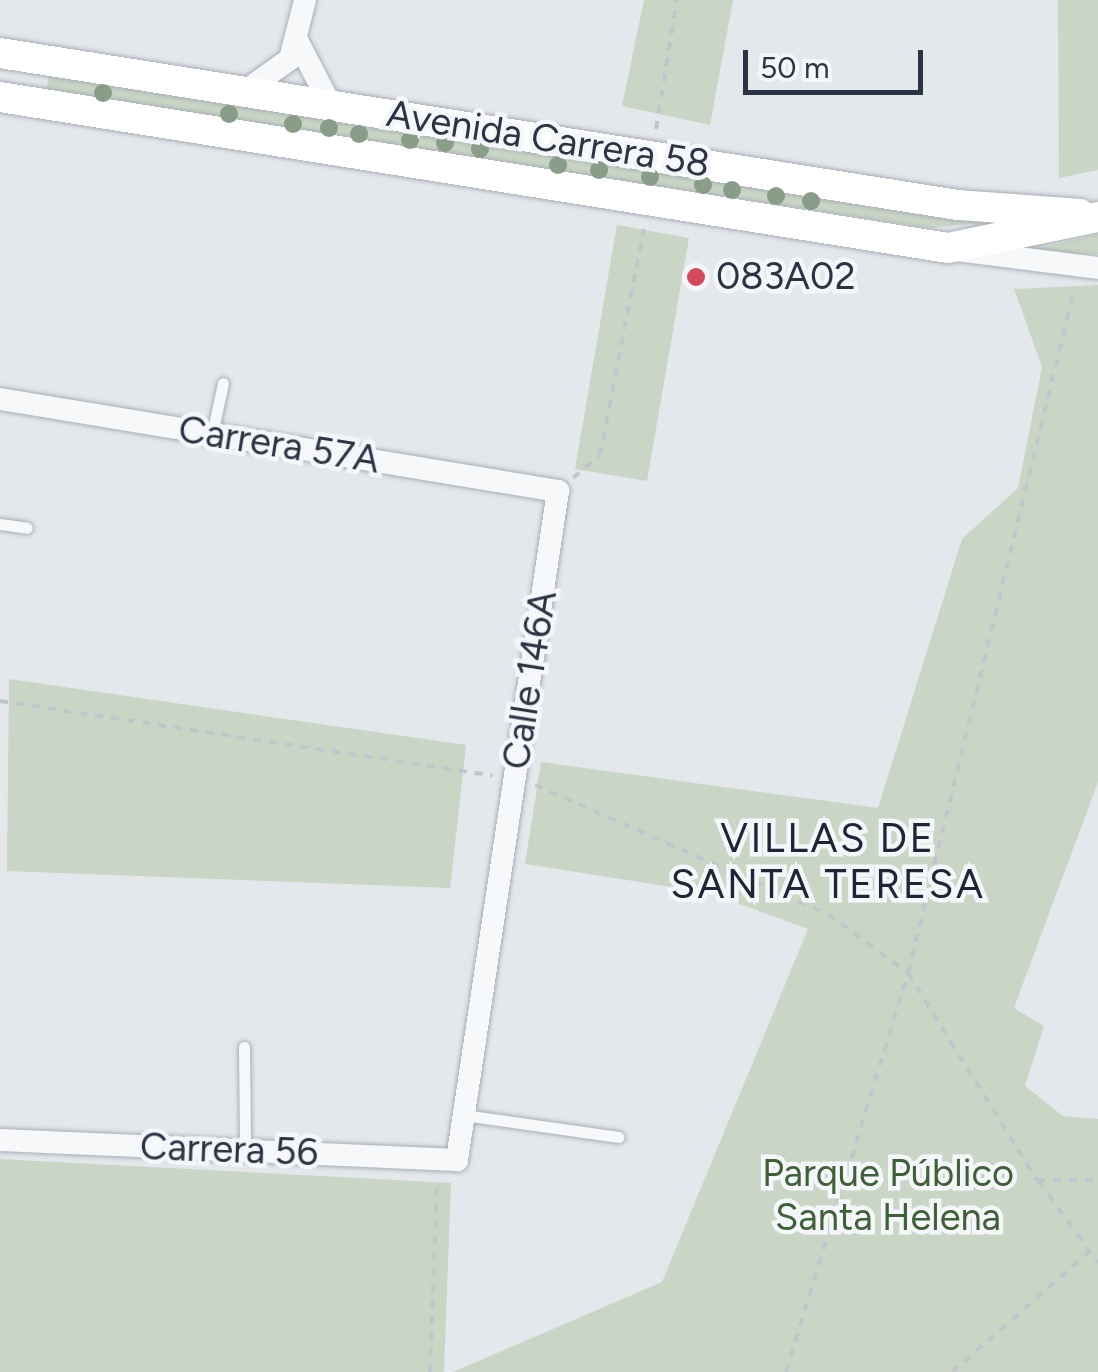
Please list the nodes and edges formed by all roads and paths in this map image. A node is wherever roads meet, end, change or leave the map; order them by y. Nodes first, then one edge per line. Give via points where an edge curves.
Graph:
1 (305, 0) edge
2 (677, 0) edge
3 (298, 42) junction
4 (0, 54) edge
5 (244, 92) junction
6 (0, 96) edge
7 (331, 106) junction
8 (655, 136) dead end
9 (1098, 216) edge
10 (646, 220) dead end
11 (948, 248) junction
12 (1098, 268) edge
13 (1073, 294) dead end
14 (223, 384) dead end
15 (0, 399) edge
16 (212, 434) junction
17 (558, 490) junction
18 (0, 524) edge
19 (27, 528) dead end
20 (0, 701) edge
21 (515, 778) junction
22 (908, 974) junction
23 (244, 1047) dead end
24 (464, 1114) junction
25 (618, 1137) dead end
26 (0, 1140) edge
27 (245, 1150) junction
28 (448, 1160) junction
29 (1037, 1180) junction
30 (1098, 1180) edge
31 (1088, 1253) junction
32 (1098, 1263) edge
33 (430, 1372) edge
34 (786, 1372) edge
35 (952, 1372) edge

1 - 3 street
2 - 8 path
3 - 5 street via 277,74
3 - 7 street
4 - 5 main road, Avenida Carrera 58
5 - 7 main road, Avenida Carrera 58
6 - 11 main road, Avenida Carrera 58
7 - 9 main road, Avenida Carrera 58 via 958,204
9 - 11 main road, Avenida Carrera 58
10 - 17 path via 600,456
11 - 12 street, Avenida Carrera 58
13 - 22 path
14 - 16 lane
15 - 16 street, Carrera 57A
16 - 17 street, Carrera 57A
17 - 21 street, Calle 146A
18 - 19 lane
20 - 21 path
21 - 22 path via 788,891
21 - 24 street, Calle 146A
22 - 29 path
22 - 34 path
23 - 27 lane
24 - 25 lane
24 - 28 street, Calle 146A
26 - 27 street, Carrera 56
27 - 28 street, Carrera 56
28 - 33 path
29 - 30 path
29 - 31 path
31 - 32 path
31 - 35 path

